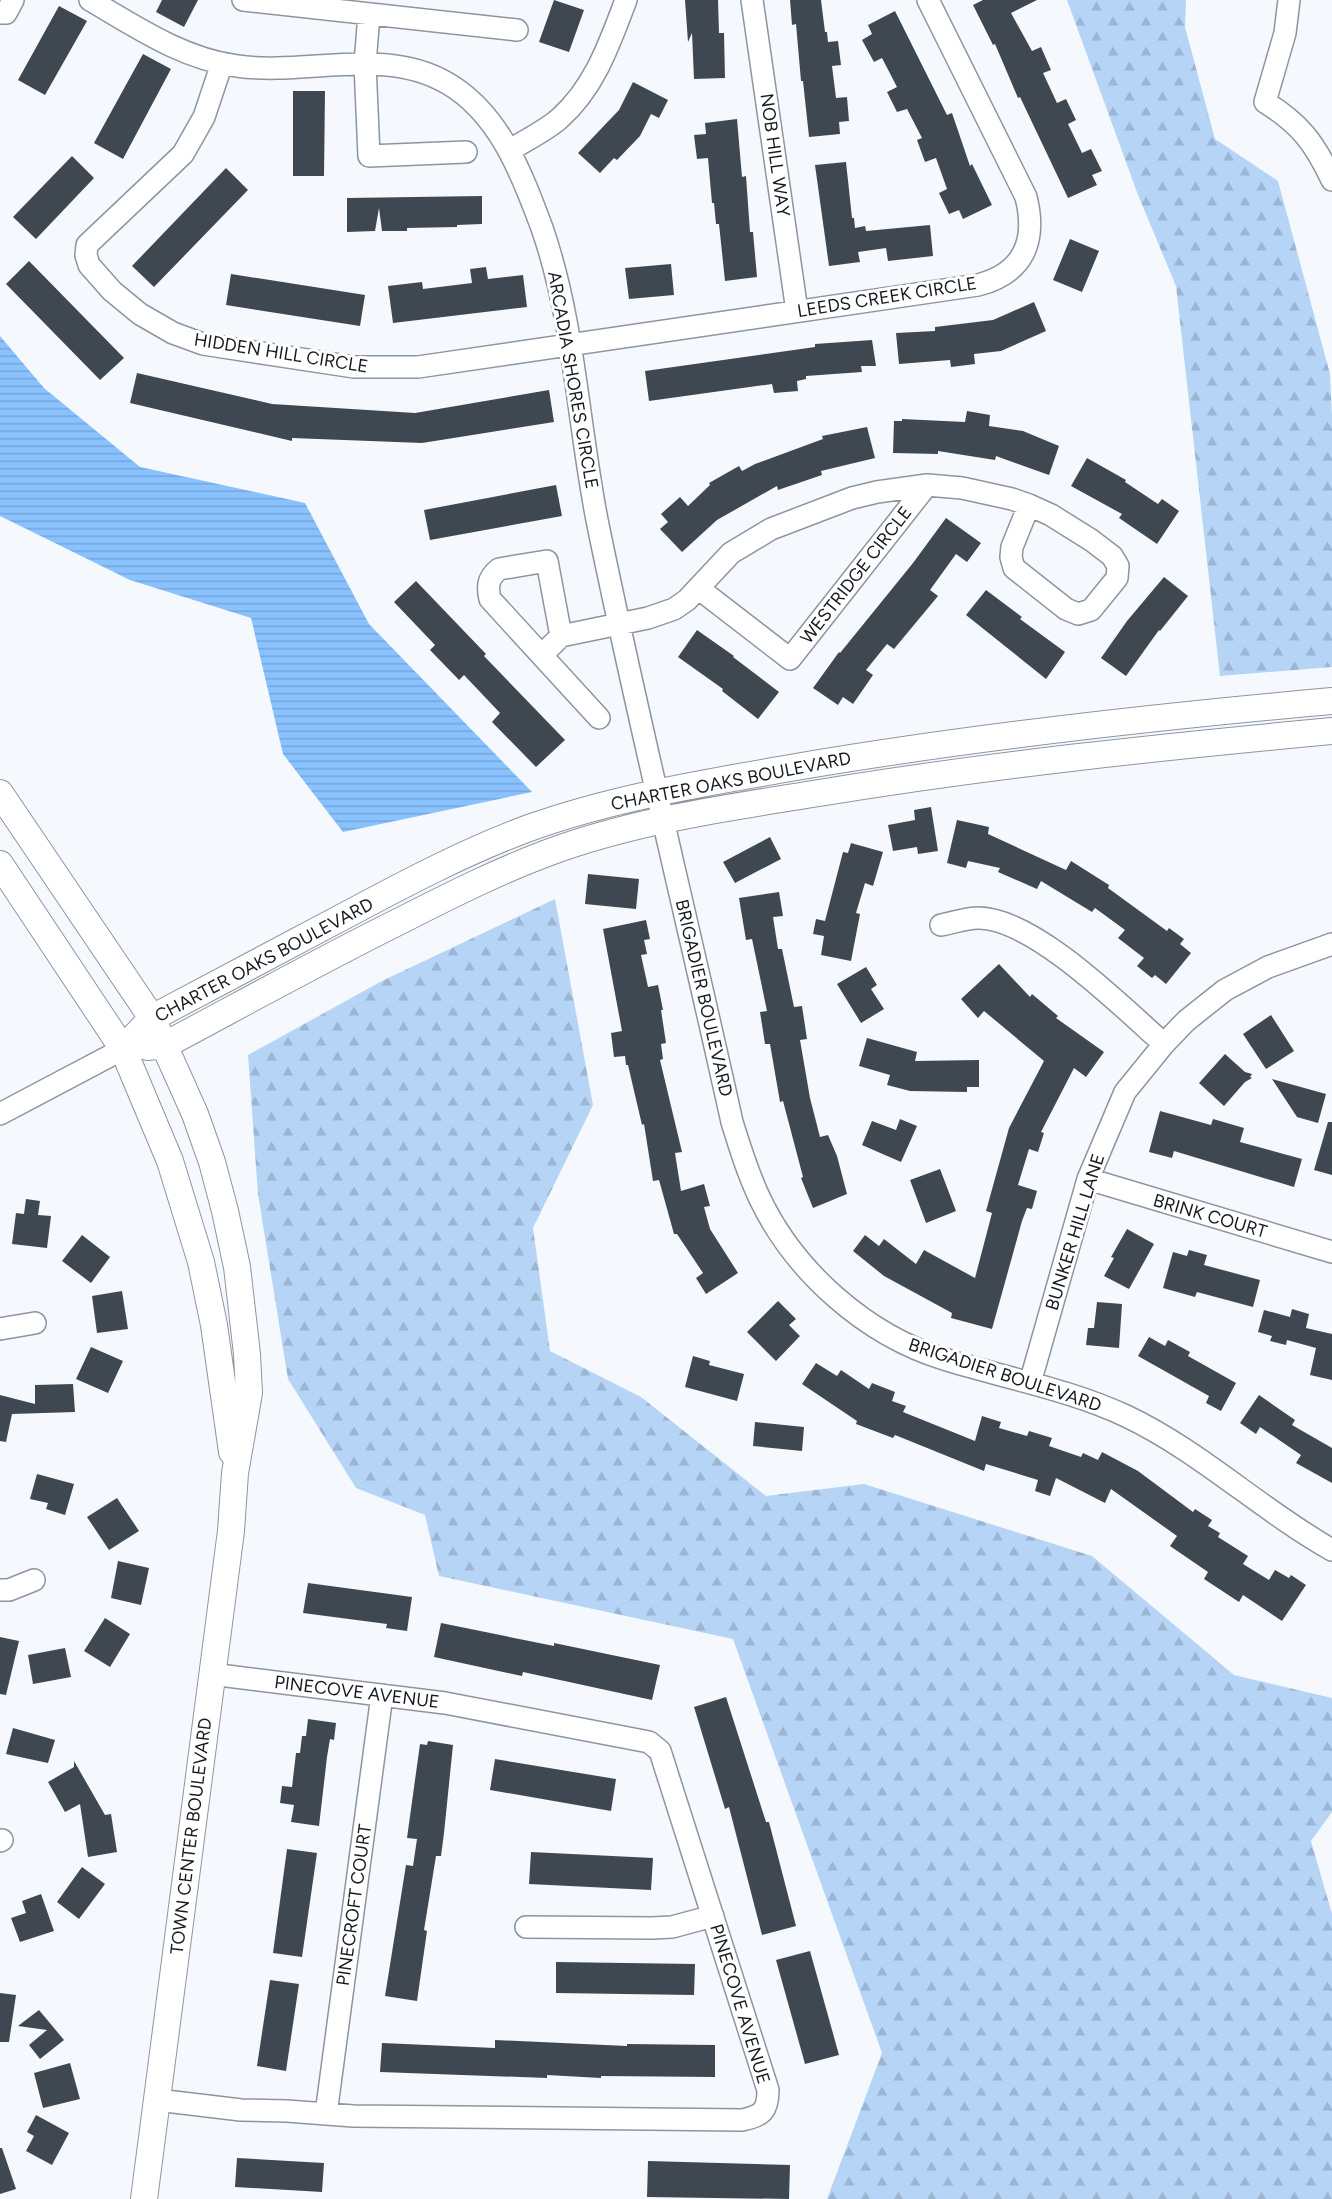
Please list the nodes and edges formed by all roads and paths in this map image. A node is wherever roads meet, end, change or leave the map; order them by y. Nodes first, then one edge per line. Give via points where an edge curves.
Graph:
1 (14, 0) edge
2 (90, 0) edge
3 (243, 0) edge
4 (626, 0) edge
5 (752, 0) edge
6 (928, 0) edge
7 (1289, 0) edge
8 (0, 13) edge
9 (369, 14) junction
10 (517, 30) dead end
11 (222, 63) junction
12 (365, 64) junction
13 (509, 151) junction
14 (466, 152) dead end
15 (1332, 180) edge
16 (797, 311) junction
17 (570, 345) junction
18 (927, 485) junction
19 (1029, 505) junction
20 (698, 588) junction
21 (619, 624) junction
22 (561, 636) junction
23 (542, 655) junction
24 (1332, 700) edge
25 (599, 718) dead end
26 (1332, 731) edge
27 (657, 792) junction
28 (0, 793) edge
29 (663, 819) junction
30 (0, 864) edge
31 (941, 925) dead end
32 (1332, 944) edge
33 (152, 1018) junction
34 (1164, 1044) junction
35 (165, 1045) junction
36 (123, 1049) junction
37 (0, 1114) edge
38 (1088, 1179) junction
39 (1332, 1252) edge
40 (35, 1323) dead end
41 (0, 1329) edge
42 (1030, 1383) junction
43 (235, 1473) junction
44 (1332, 1550) edge
45 (34, 1580) dead end
46 (0, 1590) edge
47 (212, 1674) junction
48 (382, 1695) junction
49 (712, 1916) junction
50 (526, 1927) dead end
51 (157, 2100) junction
52 (326, 2114) junction
53 (144, 2199) edge

1 - 8 street via 6,13
2 - 11 street, ARCADIA SHORES CIRCLE via 165,44
3 - 9 street
4 - 13 street via 598,69 582,95 559,119
5 - 16 street, NOB HILL WAY
6 - 16 street, LEEDS CREEK CIRCLE via 1026,197 1031,216 1025,253 1015,266 991,281
7 - 15 street via 1285,33 1265,102 1307,135
9 - 10 street
9 - 12 street
11 - 12 street, ARCADIA SHORES CIRCLE via 262,69
11 - 17 street, HIDDEN HILL CIRCLE via 204,117 183,154 87,246 89,265 140,314 172,333 203,344 354,367 418,367
12 - 13 street, ARCADIA SHORES CIRCLE via 420,70 446,82 491,121
12 - 14 street via 369,156
13 - 17 street, ARCADIA SHORES CIRCLE via 542,230
16 - 17 street, LEEDS CREEK CIRCLE
17 - 21 street, ARCADIA SHORES CIRCLE via 597,519
18 - 19 street, WESTRIDGE CIRCLE via 988,493
18 - 20 street, WESTRIDGE CIRCLE via 852,498 771,529 731,554
18 - 20 street, WESTRIDGE CIRCLE via 790,659
19 - 19 street, WESTRIDGE CIRCLE via 1112,555 1118,566 1117,578 1091,610 1078,614 1066,609 1014,568 1012,547
20 - 21 street, WESTRIDGE CIRCLE via 674,609
21 - 22 street, WESTRIDGE CIRCLE
21 - 27 street, ARCADIA SHORES CIRCLE
22 - 23 street
22 - 23 street via 547,561 499,569 493,574 488,590 490,599
23 - 25 street
24 - 27 street, CHARTER OAKS BOULEVARD via 1136,719 893,751
26 - 29 street, CHARTER OAKS BOULEVARD via 1128,750 883,783
27 - 29 street, BRIGADIER BOULEVARD
27 - 33 street, CHARTER OAKS BOULEVARD via 591,808 469,852
28 - 33 street, TOWN CENTER BOULEVARD
29 - 35 street, CHARTER OAKS BOULEVARD via 560,848 462,890
29 - 42 street, BRIGADIER BOULEVARD via 742,1158 760,1200 783,1238 810,1273 843,1304 891,1337 942,1359
30 - 36 street, TOWN CENTER BOULEVARD
31 - 34 street via 978,918 1012,925 1074,965
32 - 34 street, BUNKER HILL LANE via 1268,967 1225,990
33 - 35 street, TOWN CENTER BOULEVARD
33 - 36 street, CHARTER OAKS BOULEVARD
34 - 38 street, BUNKER HILL LANE via 1125,1092
35 - 36 street, CHARTER OAKS BOULEVARD
35 - 43 street, TOWN CENTER BOULEVARD via 212,1162 237,1267 249,1393
36 - 37 street
36 - 43 street, TOWN CENTER BOULEVARD via 170,1161 201,1262
38 - 39 street, BRINK COURT
38 - 42 street, BUNKER HILL LANE
40 - 41 street
42 - 44 street, BRIGADIER BOULEVARD via 1127,1417 1181,1448 1297,1530
43 - 47 street, TOWN CENTER BOULEVARD
45 - 46 street
47 - 48 street, PINECOVE AVENUE
47 - 51 street, TOWN CENTER BOULEVARD
48 - 49 street, PINECOVE AVENUE via 445,1703 649,1742 660,1751
48 - 52 street, PINECROFT COURT
49 - 50 street via 652,1929
49 - 52 street, PINECOVE AVENUE via 768,2090 765,2110 755,2117 742,2120
51 - 52 street, PINECOVE AVENUE via 241,2110
51 - 53 street, TOWN CENTER BOULEVARD

